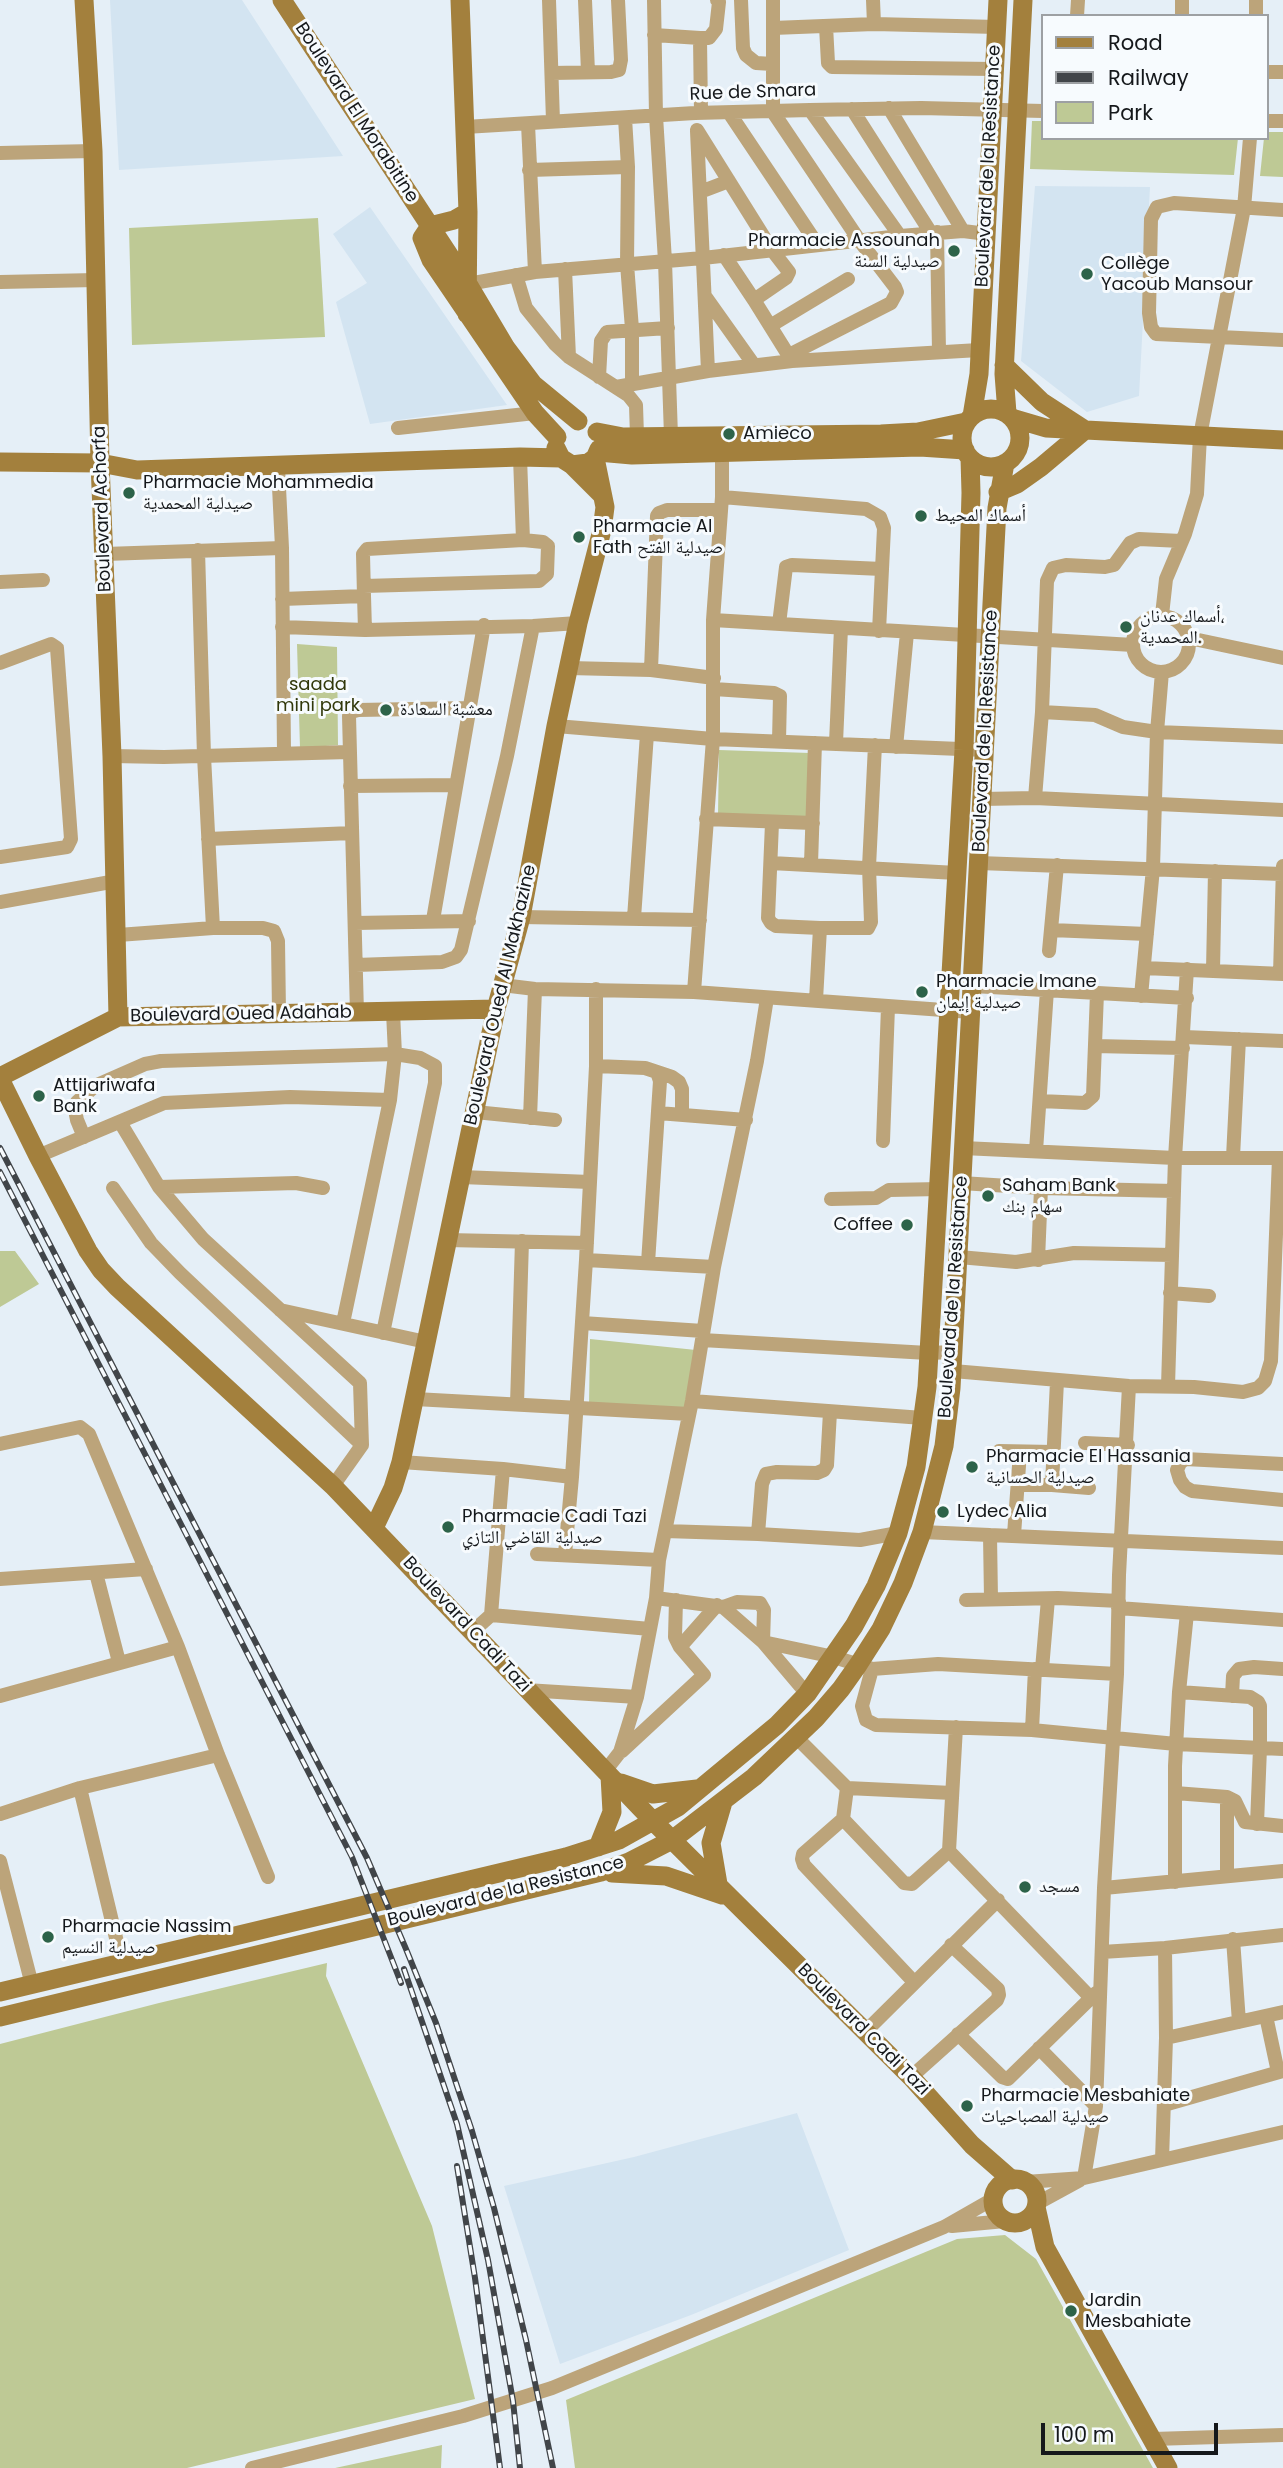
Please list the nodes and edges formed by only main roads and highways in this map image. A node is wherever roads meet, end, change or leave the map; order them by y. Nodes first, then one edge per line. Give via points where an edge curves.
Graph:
1 (84, 0) edge
2 (282, 0) edge
3 (460, 0) edge
4 (998, 0) edge
5 (1023, 0) edge
6 (468, 212) junction
7 (430, 226) junction
8 (468, 284) junction
9 (467, 314) junction
10 (1004, 365) junction
11 (1009, 415) junction
12 (969, 419) junction
13 (578, 421) junction
14 (546, 426) junction
15 (1075, 430) junction
16 (597, 432) junction
17 (1283, 440) edge
18 (722, 445) junction
19 (634, 446) junction
20 (1018, 448) junction
21 (967, 454) junction
22 (596, 455) junction
23 (520, 457) junction
24 (566, 461) junction
25 (0, 463) edge
26 (100, 463) junction
27 (1005, 463) junction
28 (601, 490) junction
29 (998, 492) junction
30 (496, 1009) junction
31 (118, 1017) junction
32 (0, 1078) edge
33 (374, 1528) junction
34 (611, 1776) junction
35 (701, 1788) junction
36 (723, 1802) junction
37 (653, 1821) junction
38 (672, 1840) junction
39 (598, 1847) junction
40 (601, 1872) junction
41 (725, 1891) junction
42 (0, 1992) edge
43 (0, 2017) edge
44 (972, 2145) junction
45 (1018, 2181) junction
46 (994, 2198) junction
47 (1036, 2206) junction
48 (1009, 2222) junction
49 (1045, 2247) junction
50 (1168, 2468) edge

1 - 26 main road, Boulevard Achorfa via 93,151
2 - 7 main road, Boulevard El Morabitine
3 - 6 main road
4 - 12 main road, Boulevard de la Resistance via 979,374
5 - 10 main road, Boulevard de la Resistance
6 - 7 main road
6 - 8 main road
7 - 8 main road, Boulevard El Morabitine
7 - 9 main road via 422,238 425,249
8 - 9 main road
8 - 13 main road, Boulevard El Morabitine via 533,384
9 - 14 main road
10 - 11 main road, Boulevard de la Resistance
10 - 15 main road
11 - 12 main road via 989,409
11 - 15 main road via 1046,428
11 - 20 main road via 1019,432
12 - 18 main road via 918,432
12 - 21 main road via 962,440
13 - 14 main road via 561,429
13 - 16 main road, Boulevard El Morabitine
14 - 23 main road via 538,444
14 - 24 main road
15 - 17 main road
15 - 20 main road
15 - 29 main road via 1041,467
16 - 19 main road via 622,437
16 - 22 main road, Boulevard Oued Al Makhazine
18 - 19 main road
18 - 19 main road via 671,436
18 - 21 main road via 920,447
19 - 22 main road
19 - 28 main road via 612,469
20 - 27 main road
21 - 27 main road via 986,466
21 - 35 main road, Boulevard de la Resistance via 971,493 968,637 951,1010 929,1353 916,1467 898,1533 876,1586 834,1657 777,1726
22 - 24 main road via 588,463
22 - 28 main road, Boulevard Oued Al Makhazine
23 - 24 main road
23 - 26 main road via 137,470
24 - 28 main road
25 - 26 main road
26 - 31 main road, Boulevard Achorfa
27 - 29 main road, Boulevard de la Resistance
28 - 30 main road, Boulevard Oued Al Makhazine via 605,517 556,726 521,917
29 - 36 main road, Boulevard de la Resistance via 954,1361 944,1446 922,1532 865,1667 797,1738
30 - 31 main road, Boulevard Oued Adahab
30 - 33 main road, Boulevard Oued Al Makhazine via 401,1462
31 - 32 main road, Boulevard Oued Adahab
32 - 33 main road, Boulevard Cadi Tazi via 101,1270
33 - 34 main road, Boulevard Cadi Tazi
34 - 35 main road via 653,1794
34 - 37 main road, Boulevard Cadi Tazi
34 - 39 main road via 612,1812
35 - 37 main road, Boulevard de la Resistance
36 - 38 main road, Boulevard de la Resistance
36 - 41 main road via 711,1843 712,1859
37 - 38 main road, Boulevard Cadi Tazi
37 - 39 main road, Boulevard de la Resistance
38 - 40 main road, Boulevard de la Resistance
38 - 41 main road, Boulevard Cadi Tazi
39 - 42 main road, Boulevard de la Resistance
40 - 41 main road via 666,1876
40 - 43 main road, Boulevard de la Resistance
41 - 44 main road, Boulevard Cadi Tazi via 911,2077
44 - 45 main road, Boulevard Cadi Tazi
44 - 46 main road, Boulevard Cadi Tazi
45 - 46 main road via 1000,2185
45 - 47 main road via 1032,2187
46 - 48 main road via 996,2212
47 - 48 main road via 1027,2219
47 - 49 main road
48 - 49 main road
49 - 50 main road

